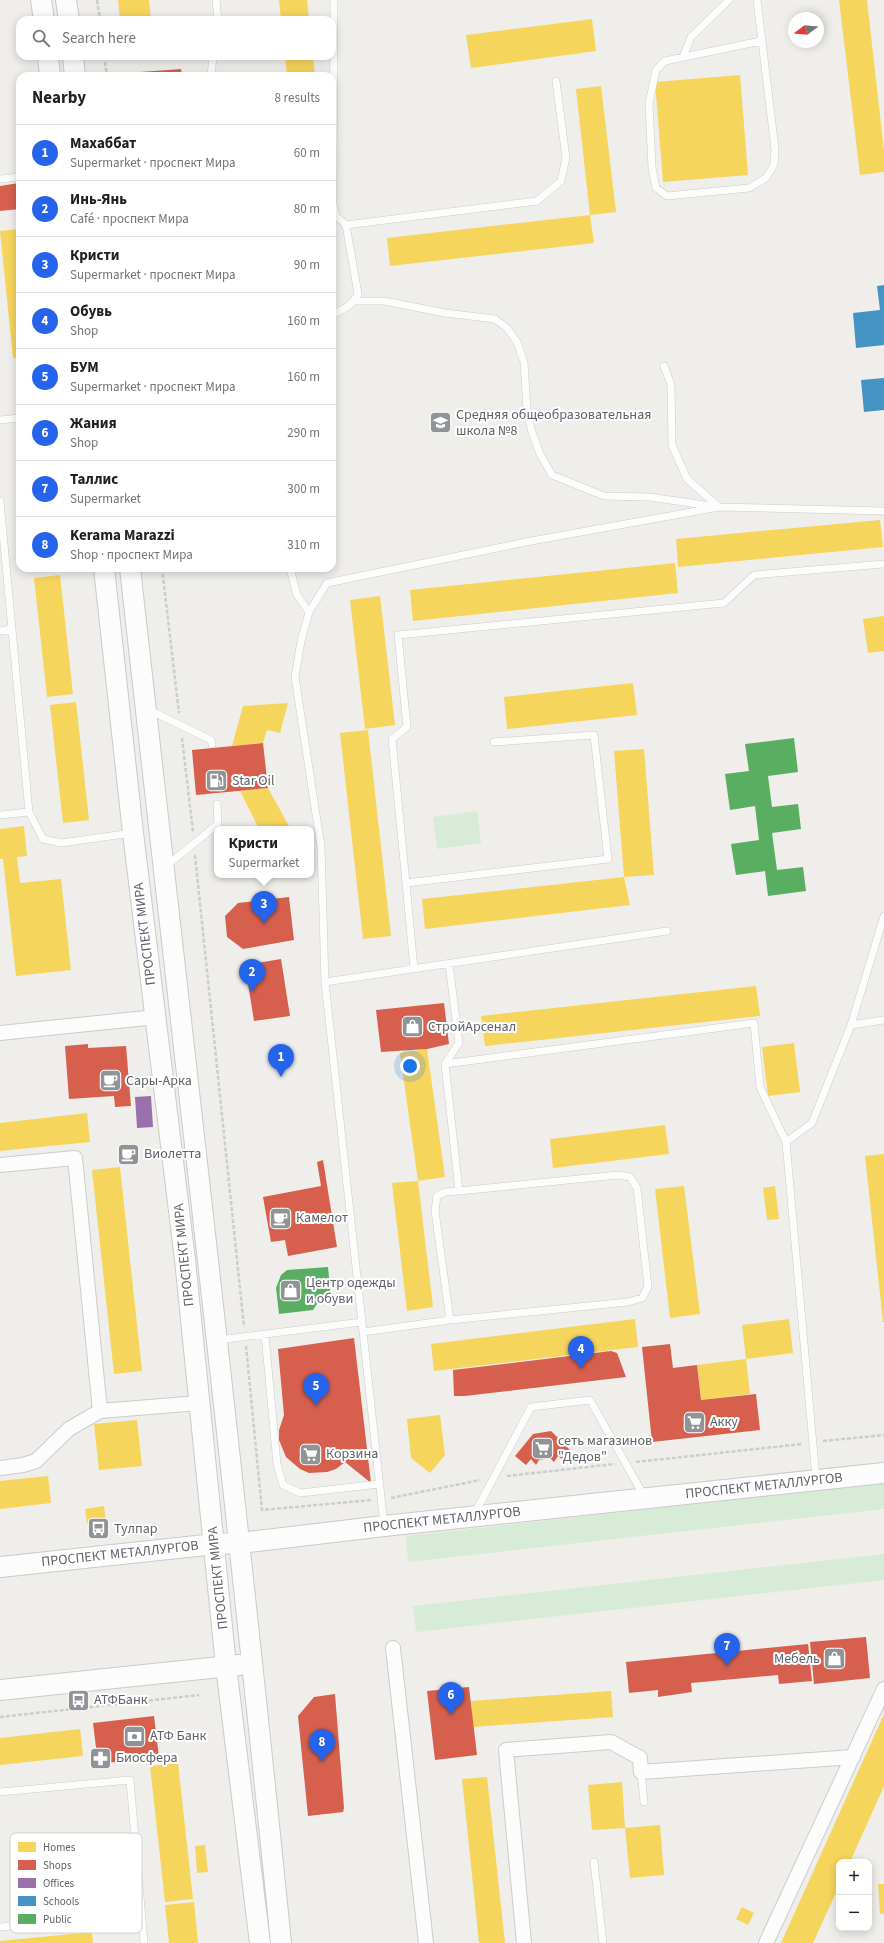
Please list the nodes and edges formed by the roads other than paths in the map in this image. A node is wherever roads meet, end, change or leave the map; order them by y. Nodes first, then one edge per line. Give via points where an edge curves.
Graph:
1 (41, 0) edge
2 (66, 0) edge
3 (216, 0) edge
4 (334, 0) edge
5 (729, 0) edge
6 (757, 0) edge
7 (43, 16) edge
8 (68, 16) edge
9 (218, 16) edge
10 (334, 16) edge
11 (761, 41) junction
12 (683, 57) junction
13 (48, 60) edge
14 (73, 60) edge
15 (213, 60) edge
16 (334, 60) edge
17 (50, 72) edge
18 (75, 72) edge
19 (211, 72) edge
20 (334, 72) edge
21 (556, 81) dead end
22 (16, 177) edge
23 (0, 179) edge
24 (336, 216) edge
25 (346, 225) junction
26 (354, 301) junction
27 (336, 313) edge
28 (664, 366) dead end
29 (16, 418) edge
30 (0, 420) edge
31 (0, 501) edge
32 (719, 507) junction
33 (884, 510) edge
34 (884, 564) edge
35 (104, 572) edge
36 (130, 572) edge
37 (291, 572) edge
38 (309, 612) junction
39 (11, 629) junction
40 (0, 631) edge
41 (146, 708) junction
42 (494, 742) dead end
43 (212, 744) dead end
44 (217, 804) dead end
45 (29, 812) junction
46 (0, 815) edge
47 (216, 826) edge
48 (214, 827) edge
49 (133, 833) junction
50 (164, 868) junction
51 (406, 883) junction
52 (884, 916) edge
53 (667, 931) dead end
54 (449, 964) junction
55 (414, 969) junction
56 (325, 982) junction
57 (156, 1017) junction
58 (884, 1020) edge
59 (851, 1025) junction
60 (0, 1033) edge
61 (445, 1064) junction
62 (786, 1142) junction
63 (0, 1165) edge
64 (459, 1191) junction
65 (185, 1260) junction
66 (450, 1320) junction
67 (362, 1322) junction
68 (363, 1332) junction
69 (265, 1335) junction
70 (218, 1340) junction
71 (199, 1403) junction
72 (100, 1410) junction
73 (0, 1468) edge
74 (884, 1473) edge
75 (816, 1480) junction
76 (380, 1484) junction
77 (646, 1499) junction
78 (473, 1516) junction
79 (384, 1526) junction
80 (240, 1543) junction
81 (215, 1544) junction
82 (0, 1567) edge
83 (393, 1648) dead end
84 (253, 1663) junction
85 (226, 1666) junction
86 (884, 1689) edge
87 (0, 1690) edge
88 (853, 1757) junction
89 (641, 1772) junction
90 (0, 1792) edge
91 (644, 1802) dead end
92 (135, 1833) edge
93 (594, 1862) dead end
94 (142, 1914) edge
95 (10, 1926) edge
96 (0, 1927) edge
97 (144, 1943) edge
98 (260, 1943) edge
99 (281, 1943) edge
100 (426, 1943) edge
101 (524, 1943) edge
102 (603, 1943) edge
103 (766, 1943) edge

1 - 7 main road
2 - 8 main road
3 - 9 lane
4 - 10 lane
5 - 12 lane via 691,37
6 - 11 lane
11 - 12 lane
11 - 12 lane via 775,149 774,165 766,178 749,188 667,196 656,188 652,168 649,103 656,70 665,61
13 - 17 main road
14 - 18 main road
15 - 19 lane
16 - 20 lane
21 - 25 lane via 566,158 561,181 537,201
22 - 23 lane
24 - 25 lane
25 - 26 lane via 358,294
26 - 27 lane
26 - 32 lane via 384,301 445,313 495,319 507,328 517,342 524,362 527,410 532,432 540,454 552,475 604,496 650,497
28 - 32 lane via 670,385 672,445 687,478
29 - 30 lane
31 - 39 lane
32 - 33 lane
32 - 38 lane via 531,541 327,583
34 - 51 lane via 754,575 724,603 398,635 407,727 392,739
35 - 49 main road, ПРОСПЕКТ МИРА
36 - 41 main road, ПРОСПЕКТ МИРА
37 - 38 lane via 297,595
38 - 56 lane via 295,677 321,848
39 - 40 lane
39 - 45 lane
41 - 43 lane via 211,740
41 - 50 main road, ПРОСПЕКТ МИРА
42 - 51 lane via 594,735 608,859
44 - 47 lane via 218,824
45 - 46 lane
45 - 49 lane via 44,839 61,843
48 - 50 lane
49 - 57 main road, ПРОСПЕКТ МИРА
50 - 70 main road, ПРОСПЕКТ МИРА
51 - 55 lane
52 - 59 lane
53 - 54 lane
54 - 55 lane
54 - 61 lane via 459,1043
55 - 56 lane
56 - 67 lane
57 - 60 street
57 - 65 main road, ПРОСПЕКТ МИРА
58 - 59 lane
59 - 62 lane via 812,1123
61 - 62 lane via 754,1023 760,1087
61 - 64 lane
62 - 75 lane
63 - 72 street via 75,1158
64 - 66 lane via 445,1192 437,1196 435,1211
64 - 66 lane via 618,1175 630,1177 637,1188 648,1287 642,1298 628,1302
65 - 70 main road via 202,1324 209,1335
65 - 71 main road, ПРОСПЕКТ МИРА
66 - 68 lane
67 - 68 lane
67 - 69 lane
68 - 76 lane
69 - 70 lane
69 - 76 lane via 277,1464 283,1484 300,1493
70 - 80 main road, ПРОСПЕКТ МИРА
71 - 72 street
71 - 81 main road, ПРОСПЕКТ МИРА
72 - 73 street via 69,1429 36,1461
74 - 75 main road, ПРОСПЕКТ МЕТАЛЛУРГОВ
75 - 77 main road, ПРОСПЕКТ МЕТАЛЛУРГОВ
76 - 79 lane
77 - 78 main road, ПРОСПЕКТ МЕТАЛЛУРГОВ
77 - 78 lane via 590,1400 531,1407
78 - 79 main road, ПРОСПЕКТ МЕТАЛЛУРГОВ
79 - 80 main road, ПРОСПЕКТ МЕТАЛЛУРГОВ
80 - 81 main road, ПРОСПЕКТ МЕТАЛЛУРГОВ
80 - 84 main road, ПРОСПЕКТ МИРА
81 - 82 main road, ПРОСПЕКТ МЕТАЛЛУРГОВ
81 - 85 main road, ПРОСПЕКТ МИРА
83 - 100 street
84 - 85 main road
84 - 99 main road, ПРОСПЕКТ МИРА
85 - 87 main road
85 - 98 main road, ПРОСПЕКТ МИРА
86 - 88 street
88 - 89 street
88 - 103 street
89 - 91 lane
89 - 101 street via 640,1758 611,1742 506,1750
90 - 92 lane via 130,1780
93 - 102 lane
94 - 97 lane
95 - 96 lane

